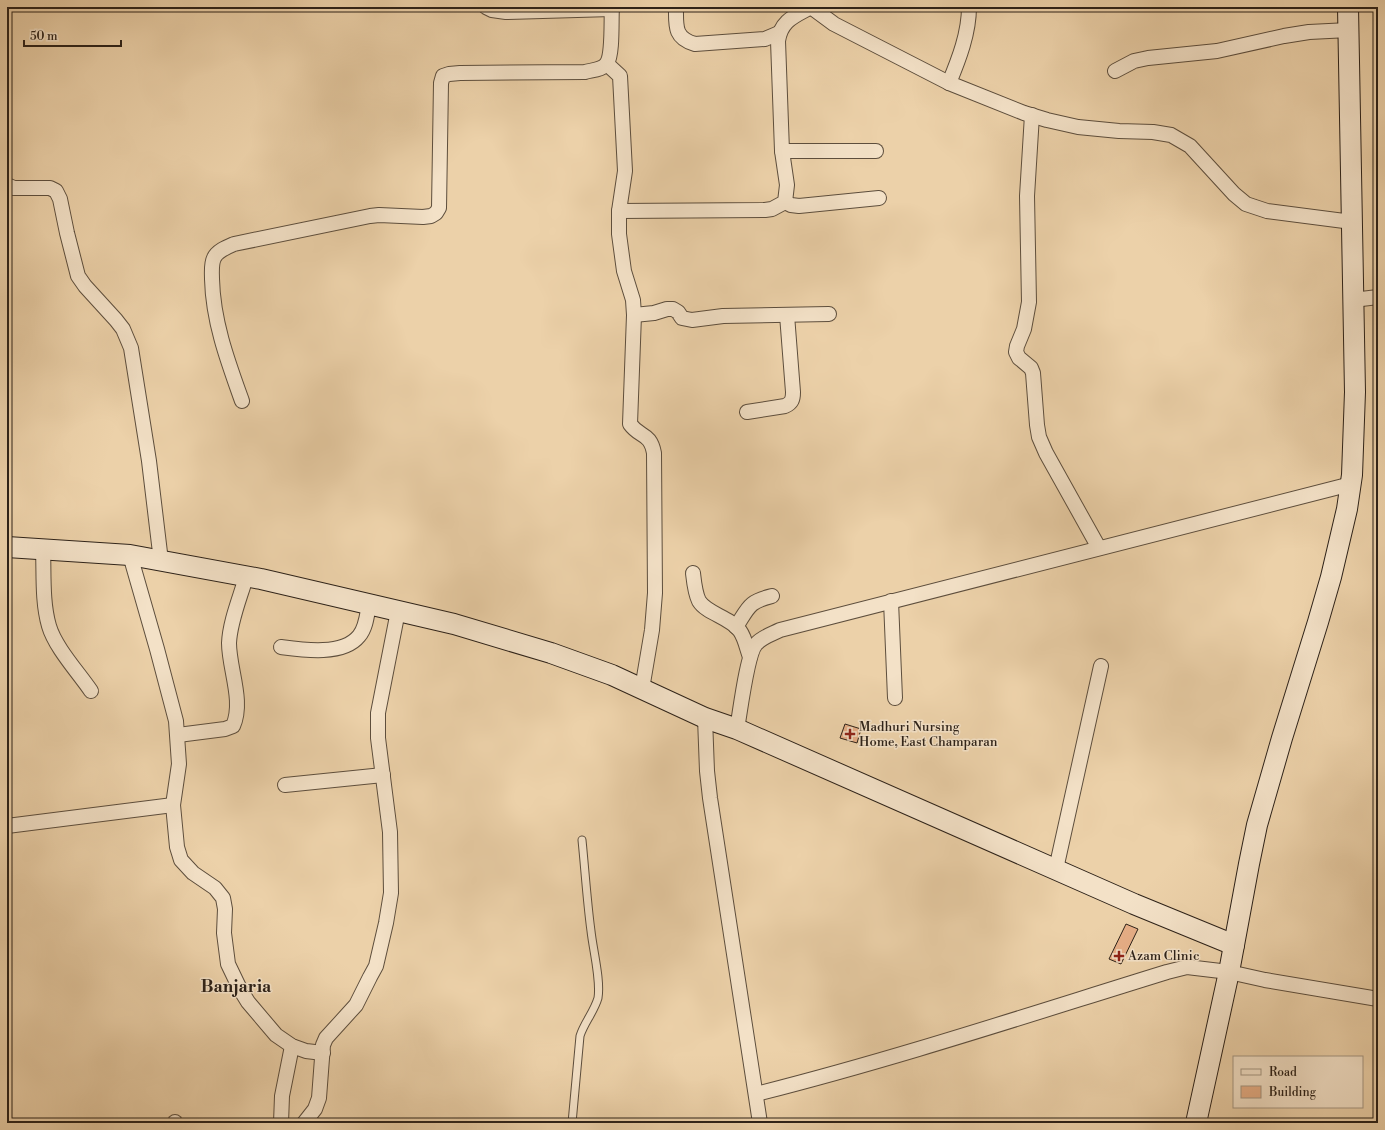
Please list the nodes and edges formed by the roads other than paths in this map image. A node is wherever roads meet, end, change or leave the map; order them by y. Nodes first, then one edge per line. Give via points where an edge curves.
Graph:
1 (486, 7) edge
2 (676, 7) edge
3 (811, 7) edge
4 (969, 7) edge
5 (1348, 7) edge
6 (612, 8) edge
7 (1349, 30) junction
8 (779, 34) junction
9 (607, 64) junction
10 (1115, 71) dead end
11 (949, 83) junction
12 (1032, 115) junction
13 (782, 151) junction
14 (876, 151) dead end
15 (7, 185) edge
16 (879, 198) dead end
17 (785, 202) junction
18 (619, 211) junction
19 (1352, 222) junction
20 (1378, 297) edge
21 (1353, 300) junction
22 (829, 314) dead end
23 (634, 315) junction
24 (787, 315) junction
25 (242, 402) dead end
26 (747, 412) dead end
27 (1351, 484) junction
28 (7, 547) edge
29 (1099, 548) junction
30 (43, 549) junction
31 (130, 555) junction
32 (161, 562) junction
33 (693, 573) dead end
34 (246, 577) junction
35 (772, 596) dead end
36 (891, 601) junction
37 (369, 604) junction
38 (398, 611) junction
39 (736, 627) junction
40 (281, 647) dead end
41 (750, 657) junction
42 (1101, 666) dead end
43 (642, 689) junction
44 (91, 691) dead end
45 (895, 698) dead end
46 (705, 718) junction
47 (738, 729) junction
48 (178, 735) junction
49 (383, 775) junction
50 (286, 785) dead end
51 (173, 805) junction
52 (7, 826) edge
53 (582, 840) dead end
54 (1056, 870) junction
55 (1234, 945) junction
56 (1229, 972) junction
57 (1378, 999) edge
58 (292, 1046) junction
59 (322, 1053) junction
60 (756, 1094) junction
61 (281, 1123) edge
62 (304, 1123) edge
63 (572, 1123) edge
64 (760, 1123) edge
65 (1196, 1123) edge

1 - 6 street via 506,12
2 - 8 street via 677,30 681,38 687,42 695,44 753,41
3 - 8 street via 789,19
3 - 11 street via 834,24
4 - 11 street via 964,40
5 - 7 street
6 - 9 street via 610,54
7 - 10 street via 1284,36 1217,52 1148,58 1134,61
7 - 19 street
8 - 13 street
9 - 18 street via 620,76 625,171
9 - 25 street via 597,70 585,72 460,73 443,76 439,208 436,213 423,217 370,216 234,244 222,250 214,258 212,290 223,346
11 - 12 street
12 - 19 street via 1078,127 1171,135 1190,146 1246,204 1267,211
12 - 29 street via 1027,196 1029,302 1016,352 1033,373 1037,425 1042,442
13 - 14 street
13 - 17 street via 787,185
15 - 32 street via 14,188 50,188 56,191 78,276 116,320 128,339 150,461
16 - 17 street via 799,206
17 - 18 street via 766,210
18 - 23 street via 620,246 633,300
19 - 21 street
20 - 21 street
21 - 27 street via 1355,392
22 - 24 street
23 - 24 street via 667,309 673,309 682,318 692,320 722,316
23 - 43 street via 630,424 649,438 654,453 655,593
24 - 26 street via 792,400 786,406
27 - 29 street
27 - 55 street via 1329,584 1257,825
28 - 30 street
29 - 36 street
30 - 31 street
30 - 44 street via 45,608 49,627 56,642
31 - 32 street
31 - 48 street
32 - 34 street
33 - 39 street via 700,601
34 - 37 street
34 - 48 street via 229,643 237,711 233,726 225,730
35 - 39 street via 755,601
36 - 41 street via 780,630 755,645
36 - 45 street
37 - 38 street
37 - 40 street via 363,629 353,642 321,650
38 - 43 street via 454,624 551,653
38 - 49 street via 378,713 378,738
39 - 41 street via 745,640
41 - 47 street
42 - 54 street
43 - 46 street
46 - 47 street
46 - 60 street via 710,798
47 - 54 street
48 - 51 street via 179,764
49 - 50 street
49 - 59 street via 390,832 391,893 386,923 376,966 356,1005 326,1038
51 - 52 street
51 - 58 street via 177,847 181,860 193,873 215,888 223,898 228,964 240,989 276,1035
53 - 63 lane via 599,988 594,1009 580,1036
54 - 55 street
55 - 56 street
56 - 57 street
56 - 60 street via 1187,967 1167,972 908,1053
56 - 65 street
58 - 59 street
58 - 61 street via 282,1096
59 - 62 street via 319,1098 316,1108
60 - 64 street

